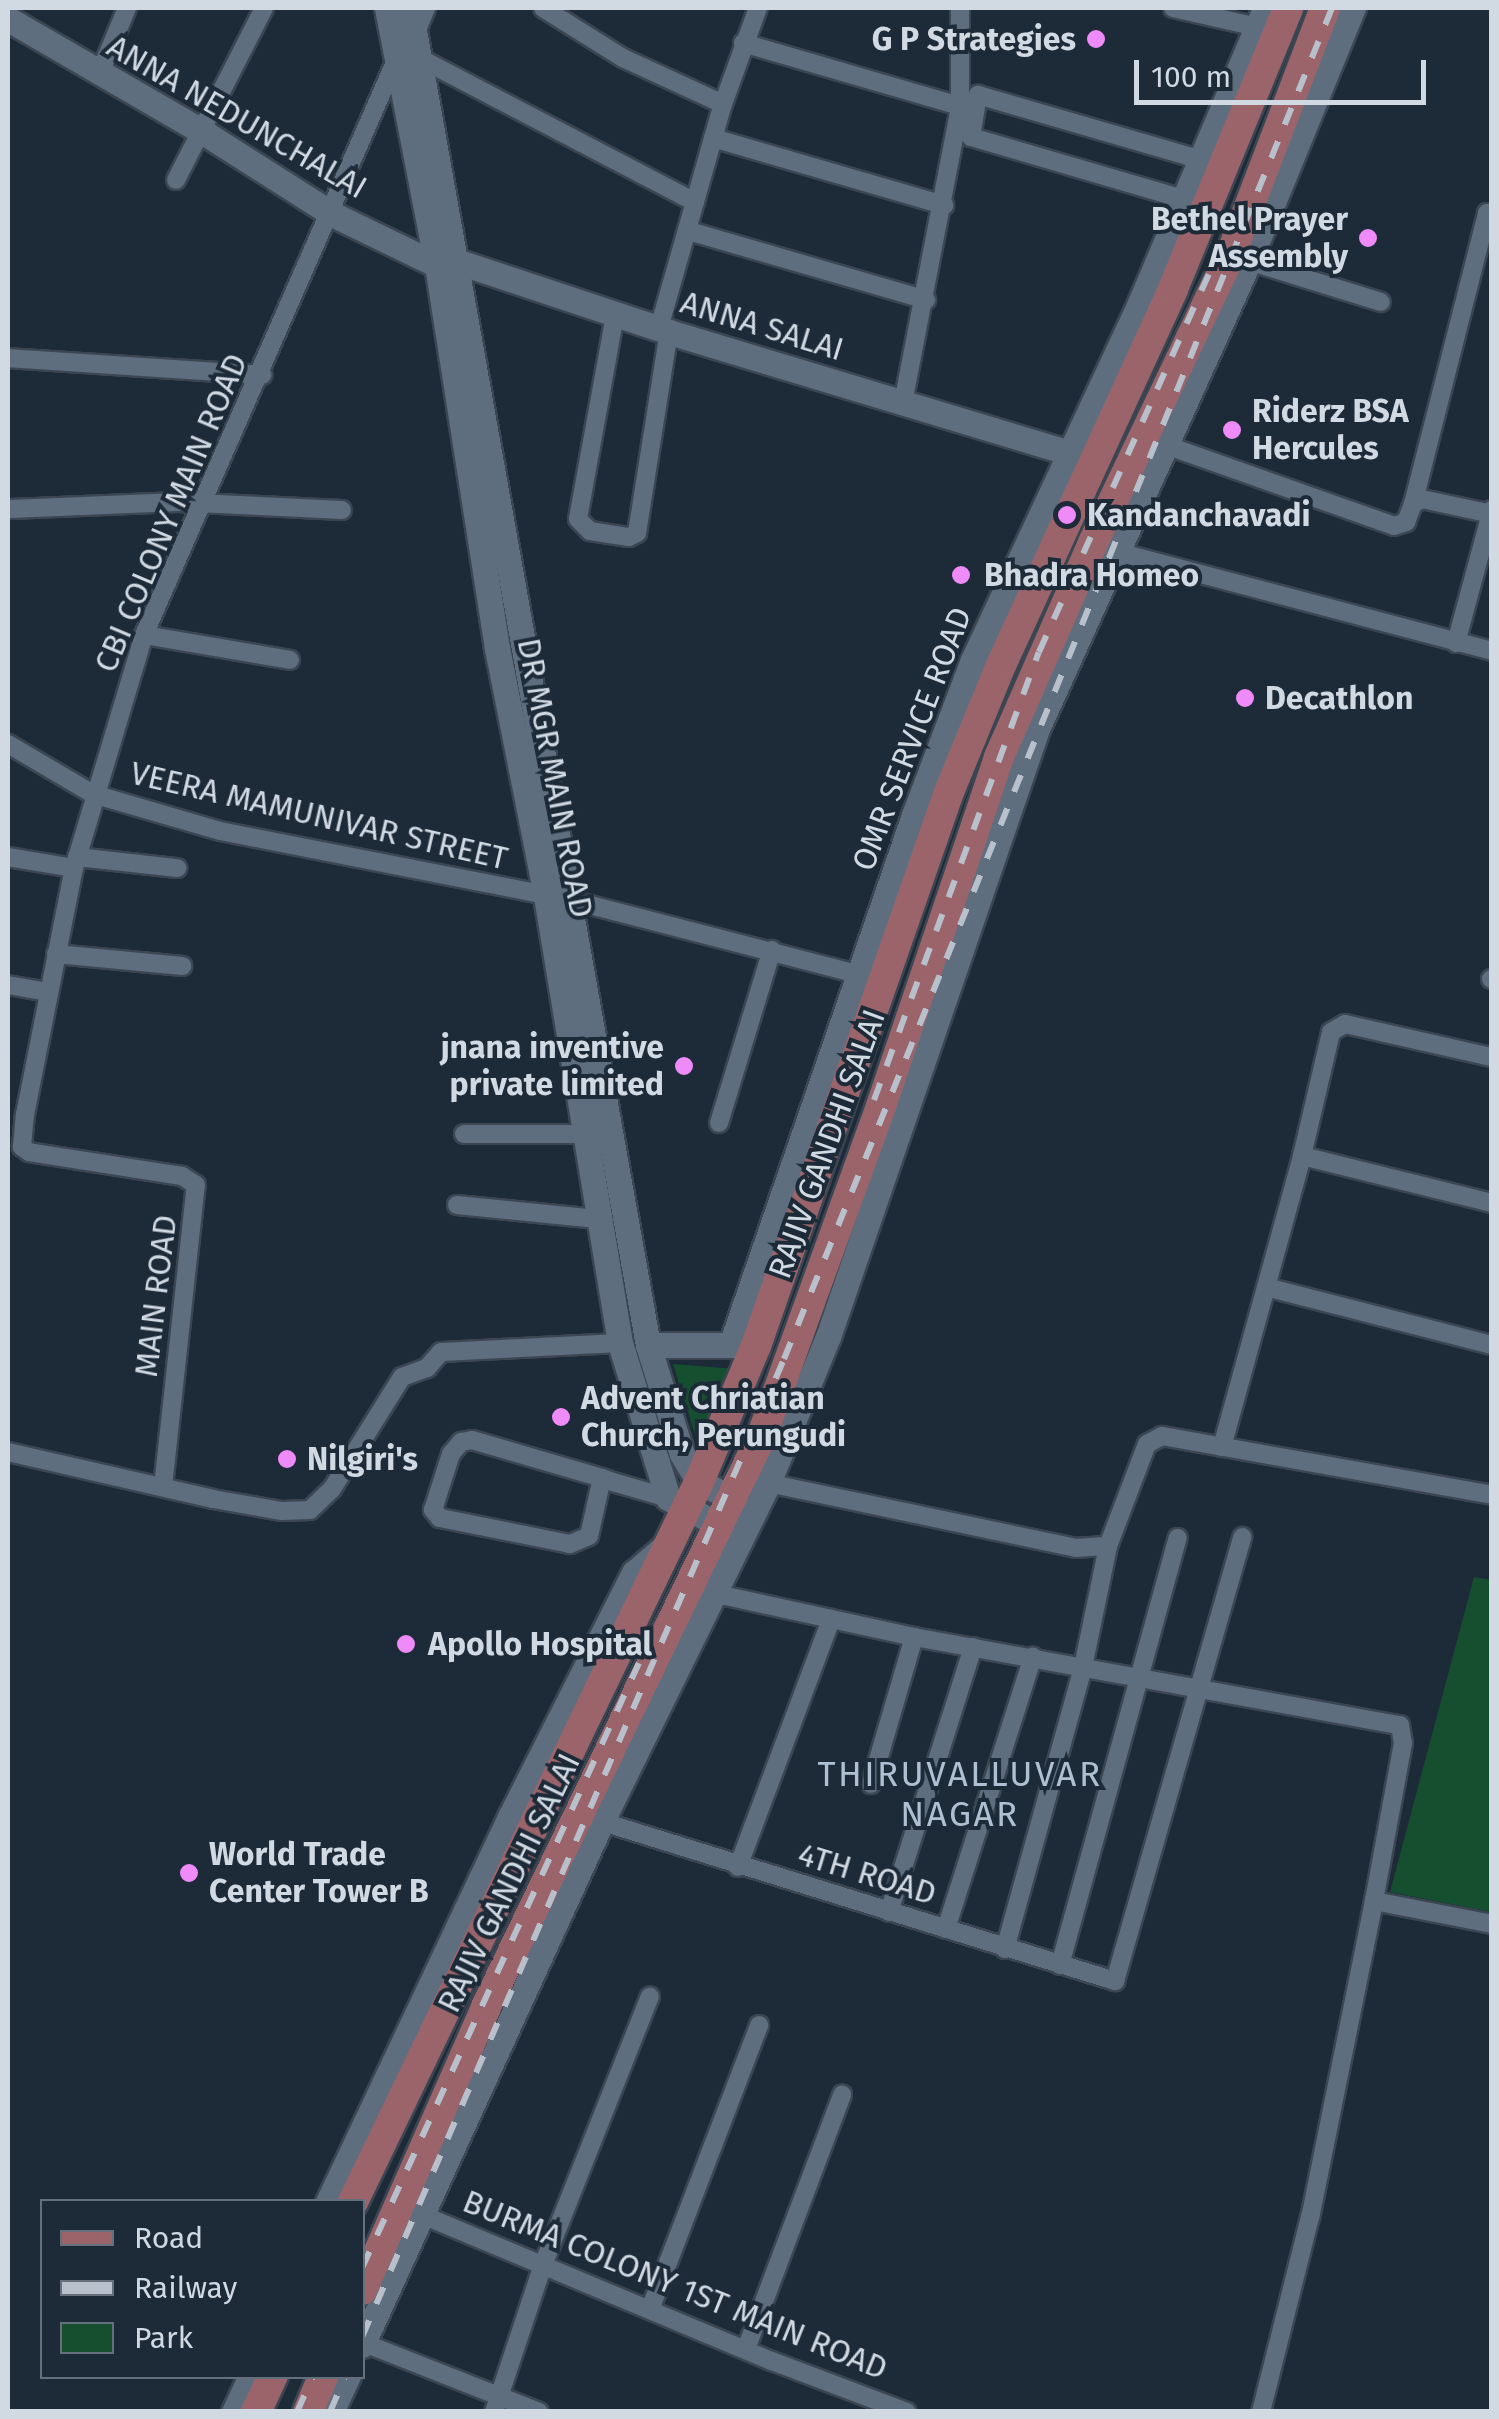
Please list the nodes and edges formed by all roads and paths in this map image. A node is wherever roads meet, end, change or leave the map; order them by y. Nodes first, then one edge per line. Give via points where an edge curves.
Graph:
1 (127, 8) edge
2 (264, 8) edge
3 (387, 8) edge
4 (543, 8) edge
5 (758, 8) edge
6 (960, 8) edge
7 (1173, 8) edge
8 (1288, 8) edge
9 (1325, 8) edge
10 (1352, 8) edge
11 (8, 14) edge
12 (418, 16) edge
13 (1261, 17) edge
14 (744, 42) junction
15 (410, 57) junction
16 (99, 76) junction
17 (722, 104) junction
18 (960, 106) junction
19 (202, 132) junction
20 (713, 138) junction
21 (1213, 164) junction
22 (176, 180) dead end
23 (1183, 199) junction
24 (695, 202) junction
25 (944, 205) junction
26 (1490, 210) edge
27 (332, 214) junction
28 (689, 230) junction
29 (1250, 262) junction
30 (448, 264) junction
31 (926, 300) junction
32 (1381, 302) dead end
33 (615, 315) junction
34 (664, 330) junction
35 (8, 358) edge
36 (262, 375) junction
37 (904, 404) junction
38 (1155, 441) junction
39 (1081, 456) junction
40 (203, 504) junction
41 (1413, 504) junction
42 (11, 510) dead end
43 (342, 510) dead end
44 (1491, 513) edge
45 (1104, 548) junction
46 (144, 635) junction
47 (1456, 643) junction
48 (1492, 651) edge
49 (290, 660) dead end
50 (8, 744) edge
51 (93, 794) junction
52 (8, 857) edge
53 (76, 863) junction
54 (177, 868) dead end
55 (557, 898) junction
56 (772, 950) junction
57 (56, 954) junction
58 (182, 966) dead end
59 (861, 974) junction
60 (8, 984) edge
61 (48, 992) junction
62 (1492, 1057) edge
63 (16, 1114) edge
64 (719, 1123) dead end
65 (464, 1134) dead end
66 (582, 1134) junction
67 (22, 1136) joint
68 (1302, 1156) junction
69 (1492, 1203) edge
70 (458, 1205) dead end
71 (597, 1219) junction
72 (1266, 1287) junction
73 (620, 1344) junction
74 (1492, 1344) edge
75 (648, 1345) junction
76 (743, 1345) junction
77 (1222, 1447) junction
78 (8, 1452) edge
79 (602, 1478) junction
80 (768, 1484) junction
81 (163, 1487) junction
82 (1492, 1495) edge
83 (685, 1497) junction
84 (726, 1512) junction
85 (1242, 1537) dead end
86 (1178, 1538) dead end
87 (1108, 1546) junction
88 (717, 1594) junction
89 (831, 1618) junction
90 (914, 1636) junction
91 (973, 1647) junction
92 (1033, 1657) junction
93 (1083, 1666) junction
94 (1141, 1679) junction
95 (1200, 1689) junction
96 (872, 1784) dead end
97 (591, 1819) junction
98 (506, 1852) junction
99 (738, 1867) junction
100 (1374, 1901) junction
101 (889, 1912) junction
102 (1492, 1924) edge
103 (946, 1930) junction
104 (1005, 1949) junction
105 (1060, 1965) junction
106 (650, 1996) dead end
107 (759, 2024) dead end
108 (842, 2094) dead end
109 (330, 2199) edge
110 (354, 2199) edge
111 (420, 2214) junction
112 (543, 2265) junction
113 (365, 2283) edge
114 (651, 2307) junction
115 (365, 2339) edge
116 (365, 2345) edge
117 (746, 2349) junction
118 (249, 2379) edge
119 (271, 2379) edge
120 (322, 2379) edge
121 (347, 2379) edge
122 (497, 2404) edge
123 (871, 2405) edge
124 (234, 2412) edge
125 (256, 2412) edge
126 (308, 2412) edge
127 (331, 2412) edge
128 (539, 2412) edge
129 (907, 2412) edge
130 (1262, 2412) edge

1 - 16 street
2 - 19 street
3 - 15 street, DR MGR MAIN ROAD
4 - 17 street via 623,58
5 - 14 street
6 - 18 street
7 - 13 street
8 - 21 main road, RAJIV GANDHI SALAI
9 - 38 main road, RAJIV GANDHI SALAI
10 - 29 street
11 - 16 street, ANNA NEDUNCHALAI
12 - 15 street, DR MGR MAIN ROAD
13 - 21 street, OMR SERVICE ROAD
14 - 17 street
14 - 18 street
15 - 24 street
15 - 27 street, CBI COLONY MAIN ROAD
15 - 30 street, DR MGR MAIN ROAD
16 - 19 street, ANNA NEDUNCHALAI
17 - 20 street
18 - 25 street
19 - 22 street
19 - 27 street, ANNA NEDUNCHALAI
20 - 24 street
20 - 25 street
21 - 23 street, OMR SERVICE ROAD
21 - 23 street via 978,96 971,137
21 - 39 main road, RAJIV GANDHI SALAI
23 - 39 street, OMR SERVICE ROAD
24 - 28 street
25 - 31 street
26 - 41 street
27 - 30 street, ANNA NEDUNCHALAI
27 - 36 street, CBI COLONY MAIN ROAD
28 - 31 street
28 - 34 street
29 - 32 street
29 - 38 street
30 - 33 street, ANNA SALAI
30 - 55 street, DR MGR MAIN ROAD via 497,648
31 - 37 street
33 - 34 street, ANNA SALAI
33 - 34 street via 578,519 590,531 638,533
34 - 37 street, ANNA SALAI
35 - 36 street
36 - 40 street, CBI COLONY MAIN ROAD
37 - 39 street, ANNA SALAI
38 - 41 street via 1394,526 1406,522
38 - 45 main road, RAJIV GANDHI SALAI
39 - 59 street, OMR SERVICE ROAD via 973,660
39 - 76 main road, RAJIV GANDHI SALAI
40 - 42 street
40 - 43 street
40 - 46 street, CBI COLONY MAIN ROAD
41 - 44 street via 1427,499
44 - 47 street
45 - 47 street
45 - 80 street via 828,1337
45 - 84 main road, RAJIV GANDHI SALAI via 999,757 881,1106 762,1435
46 - 49 street
46 - 51 street, CBI COLONY MAIN ROAD
47 - 48 street
50 - 51 street, VEERA MAMUNIVAR STREET
51 - 53 street, CBI COLONY MAIN ROAD
51 - 55 street, VEERA MAMUNIVAR STREET via 220,831
52 - 53 street
53 - 54 street
53 - 57 street, CBI COLONY MAIN ROAD
55 - 56 street, VEERA MAMUNIVAR STREET
55 - 66 street, DR MGR MAIN ROAD
55 - 75 street, DR MGR MAIN ROAD
56 - 59 street, VEERA MAMUNIVAR STREET
56 - 64 street
57 - 58 street
57 - 61 street, CBI COLONY MAIN ROAD
59 - 76 street, OMR SERVICE ROAD
60 - 61 street
61 - 63 street, CBI COLONY MAIN ROAD
62 - 68 street via 1337,1026
63 - 67 street, CBI COLONY MAIN ROAD
65 - 66 street
66 - 71 street, DR MGR MAIN ROAD
67 - 81 street, MAIN ROAD via 28,1152 182,1176 196,1185
68 - 69 street
68 - 72 street
70 - 71 street
71 - 73 street, DR MGR MAIN ROAD
72 - 74 street
72 - 77 street
73 - 81 street via 441,1352 427,1368 402,1377 332,1489 310,1510 282,1511
73 - 83 street, DR MGR MAIN ROAD
75 - 76 street
75 - 83 street, DR MGR MAIN ROAD via 682,1454
76 - 83 main road, RAJIV GANDHI SALAI
77 - 82 street
77 - 87 street via 1170,1436 1147,1444
78 - 81 street
79 - 79 street via 461,1442 450,1454 434,1510 440,1518 570,1544 589,1536
79 - 83 street
80 - 87 street via 1076,1548
80 - 88 street
83 - 84 street
83 - 98 main road, RAJIV GANDHI SALAI via 672,1540
84 - 97 main road, RAJIV GANDHI SALAI
85 - 95 street
86 - 94 street
87 - 93 street
88 - 89 street
88 - 97 street
89 - 90 street
89 - 99 street
90 - 91 street
90 - 96 street
91 - 92 street
91 - 101 street
92 - 93 street
92 - 103 street
93 - 94 street
93 - 104 street
94 - 95 street
94 - 105 street
95 - 100 street via 1400,1724 1403,1743
95 - 105 street, 4TH ROAD via 1115,1981
97 - 99 street, 4TH ROAD
97 - 111 street
97 - 113 main road, RAJIV GANDHI SALAI via 486,2007
98 - 109 street
98 - 110 main road, RAJIV GANDHI SALAI
99 - 101 street, 4TH ROAD
100 - 102 street
100 - 130 street via 1310,2217
101 - 103 street, 4TH ROAD
103 - 104 street, 4TH ROAD
104 - 105 street, 4TH ROAD
106 - 112 street
107 - 114 street
108 - 117 street
111 - 112 street, BURMA COLONY 1ST MAIN ROAD
111 - 115 street
112 - 114 street, BURMA COLONY 1ST MAIN ROAD
112 - 122 street
114 - 117 street, BURMA COLONY 1ST MAIN ROAD
116 - 122 street
117 - 123 street, BURMA COLONY 1ST MAIN ROAD
118 - 124 street
119 - 125 main road
120 - 126 main road
121 - 127 street
122 - 128 street
123 - 129 street, BURMA COLONY 1ST MAIN ROAD

